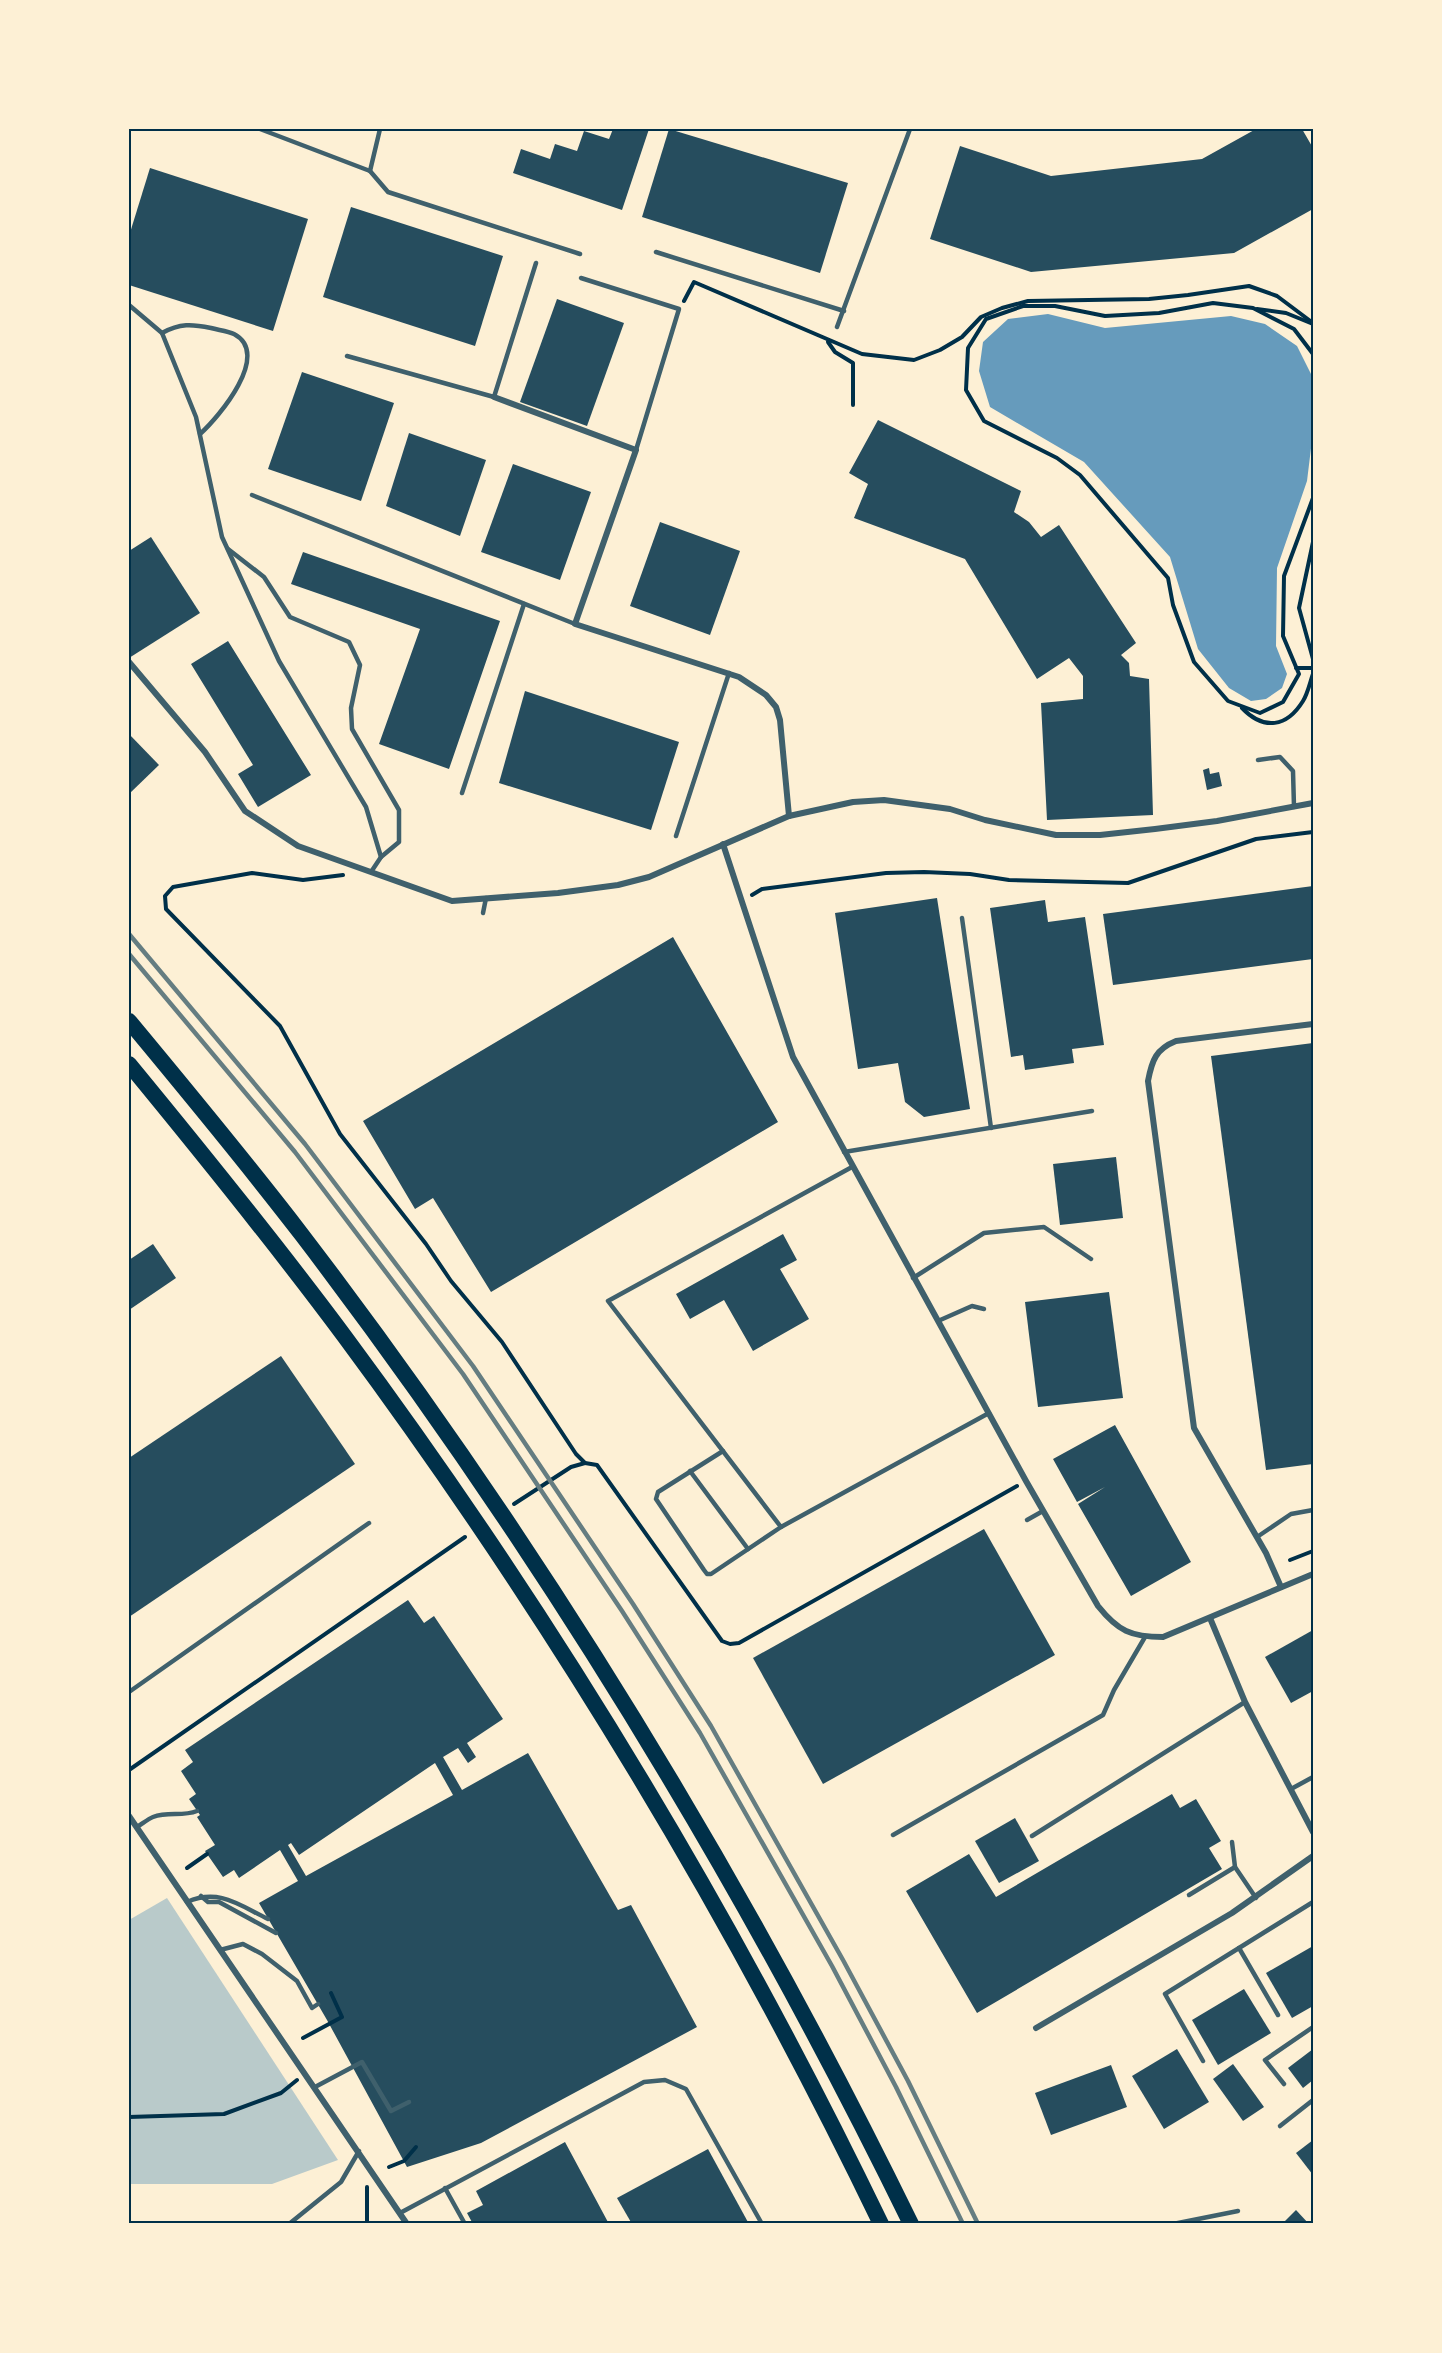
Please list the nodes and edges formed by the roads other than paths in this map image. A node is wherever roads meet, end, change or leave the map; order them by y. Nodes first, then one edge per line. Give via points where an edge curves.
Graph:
1 (260, 129) edge
2 (380, 129) edge
3 (910, 129) edge
4 (370, 171) junction
5 (656, 252) dead end
6 (580, 254) dead end
7 (536, 262) dead end
8 (581, 278) dead end
9 (129, 305) edge
10 (844, 311) junction
11 (837, 327) dead end
12 (162, 333) junction
13 (347, 356) dead end
14 (494, 397) junction
15 (200, 434) junction
16 (636, 450) junction
17 (252, 495) dead end
18 (226, 547) junction
19 (524, 604) junction
20 (575, 624) junction
21 (129, 662) edge
22 (729, 673) junction
23 (1258, 760) dead end
24 (462, 793) dead end
25 (1313, 803) edge
26 (1294, 807) junction
27 (789, 816) junction
28 (676, 836) dead end
29 (723, 844) junction
30 (381, 856) junction
31 (371, 872) junction
32 (486, 898) junction
33 (483, 913) dead end
34 (962, 918) dead end
35 (129, 1021) edge
36 (1313, 1024) edge
37 (129, 1064) edge
38 (1092, 1111) dead end
39 (991, 1128) junction
40 (844, 1152) junction
41 (852, 1167) junction
42 (1091, 1259) dead end
43 (914, 1278) junction
44 (984, 1309) dead end
45 (938, 1321) junction
46 (989, 1413) junction
47 (723, 1450) junction
48 (690, 1471) junction
49 (1313, 1510) edge
50 (1043, 1511) junction
51 (1027, 1520) dead end
52 (369, 1523) dead end
53 (781, 1527) junction
54 (1257, 1537) junction
55 (748, 1549) junction
56 (1313, 1574) edge
57 (1281, 1587) junction
58 (1210, 1618) junction
59 (1145, 1637) junction
60 (129, 1692) edge
61 (1245, 1702) junction
62 (1313, 1777) edge
63 (1291, 1789) junction
64 (197, 1811) dead end
65 (129, 1816) edge
66 (137, 1827) junction
67 (1313, 1832) edge
68 (893, 1835) dead end
69 (1032, 1836) dead end
70 (1232, 1842) dead end
71 (1313, 1856) edge
72 (1235, 1867) junction
73 (1189, 1895) dead end
74 (201, 1896) junction
75 (1256, 1898) junction
76 (187, 1902) junction
77 (1313, 1902) edge
78 (268, 1918) dead end
79 (276, 1933) dead end
80 (1239, 1948) junction
81 (220, 1950) junction
82 (318, 2004) dead end
83 (1278, 2015) dead end
84 (1313, 2027) edge
85 (1036, 2028) dead end
86 (1203, 2061) dead end
87 (1284, 2084) dead end
88 (315, 2087) junction
89 (1313, 2100) edge
90 (409, 2102) dead end
91 (1280, 2126) dead end
92 (359, 2151) junction
93 (445, 2188) junction
94 (1238, 2211) dead end
95 (400, 2213) junction
96 (289, 2224) edge
97 (407, 2224) edge
98 (465, 2224) edge
99 (762, 2224) edge
100 (881, 2224) edge
101 (911, 2224) edge
102 (1173, 2224) edge

1 - 4 lane
2 - 4 lane
3 - 10 lane
4 - 6 lane via 388,192
5 - 10 lane
7 - 14 lane
8 - 16 lane via 679,309
9 - 12 lane
10 - 11 lane
12 - 15 lane
12 - 15 lane via 176,325 192,324 235,334 249,356 247,368 216,420
13 - 14 lane
14 - 16 street
15 - 18 lane
16 - 20 street
17 - 19 lane
18 - 30 lane via 279,661 366,807
18 - 30 lane via 264,577 290,617 349,642 360,665 351,708 352,729 399,810 399,842
19 - 20 lane
19 - 24 lane
20 - 22 street
21 - 31 street via 205,752 245,811 298,846
22 - 27 street via 755,686 776,707
22 - 28 lane
23 - 26 lane via 1280,757 1293,771
25 - 26 street
26 - 27 street via 1100,835 1056,835 950,809 884,800 853,802
27 - 29 street
29 - 32 street via 649,877 618,885
29 - 40 street via 793,1057
30 - 31 lane
31 - 32 street via 452,901
32 - 33 lane
34 - 39 lane
35 - 101 highway via 302,1234 443,1428 591,1649 797,2001
36 - 54 street via 1176,1041 1162,1046 1148,1081 1191,1416 1194,1428
37 - 100 highway via 339,1329 462,1503 589,1695 694,1872 806,2074
38 - 39 lane
39 - 40 lane
40 - 41 street
41 - 43 street
41 - 47 lane via 608,1301
42 - 43 lane via 1044,1227 984,1233
43 - 45 street
44 - 45 lane via 972,1306
45 - 46 street
46 - 50 street
46 - 53 lane
47 - 48 lane
47 - 53 lane
48 - 55 lane
48 - 55 lane via 658,1492 656,1499 704,1570 711,1574
49 - 54 lane via 1291,1514
50 - 51 lane
50 - 59 street via 1089,1592 1111,1622
52 - 60 lane
53 - 55 lane
54 - 57 street
56 - 57 street
57 - 58 street
58 - 59 street via 1163,1637
58 - 61 street
59 - 68 lane via 1103,1715
61 - 63 street
61 - 69 lane
62 - 63 lane
63 - 67 street
64 - 66 lane via 152,1817
65 - 66 street
66 - 76 street
70 - 72 lane
71 - 75 street
72 - 73 lane
72 - 75 lane
74 - 76 lane
74 - 78 lane via 218,1896
74 - 79 lane
75 - 85 street
76 - 81 street
77 - 80 lane
80 - 83 lane
80 - 86 lane via 1165,1994
81 - 82 lane via 243,1944 262,1954 297,1981 312,2008
81 - 88 street
84 - 87 lane via 1265,2060
88 - 90 lane via 362,2062 391,2111
88 - 92 street
89 - 91 lane
92 - 95 street
92 - 96 lane via 341,2182
93 - 95 lane
93 - 98 lane
93 - 99 lane via 644,2082 665,2080 686,2089
94 - 102 lane
95 - 97 street

